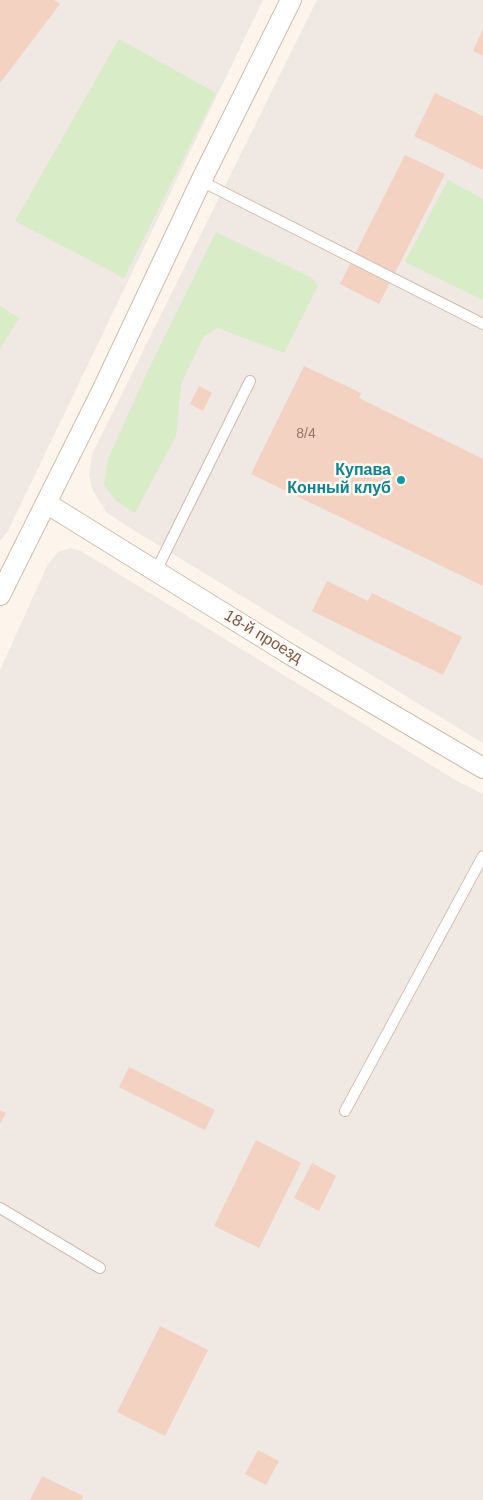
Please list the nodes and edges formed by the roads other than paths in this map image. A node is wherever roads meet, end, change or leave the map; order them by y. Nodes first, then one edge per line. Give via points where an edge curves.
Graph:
1 (291, 0) edge
2 (201, 182) junction
3 (483, 324) edge
4 (250, 381) dead end
5 (46, 503) junction
6 (156, 572) junction
7 (0, 594) edge
8 (483, 768) edge
9 (483, 856) edge
10 (345, 1111) dead end
11 (0, 1208) edge
12 (100, 1268) dead end

1 - 2 street
2 - 3 lane
2 - 5 street
4 - 6 lane
5 - 6 street, 18-й проезд
5 - 7 street
6 - 8 street, 18-й проезд
9 - 10 lane
11 - 12 lane

